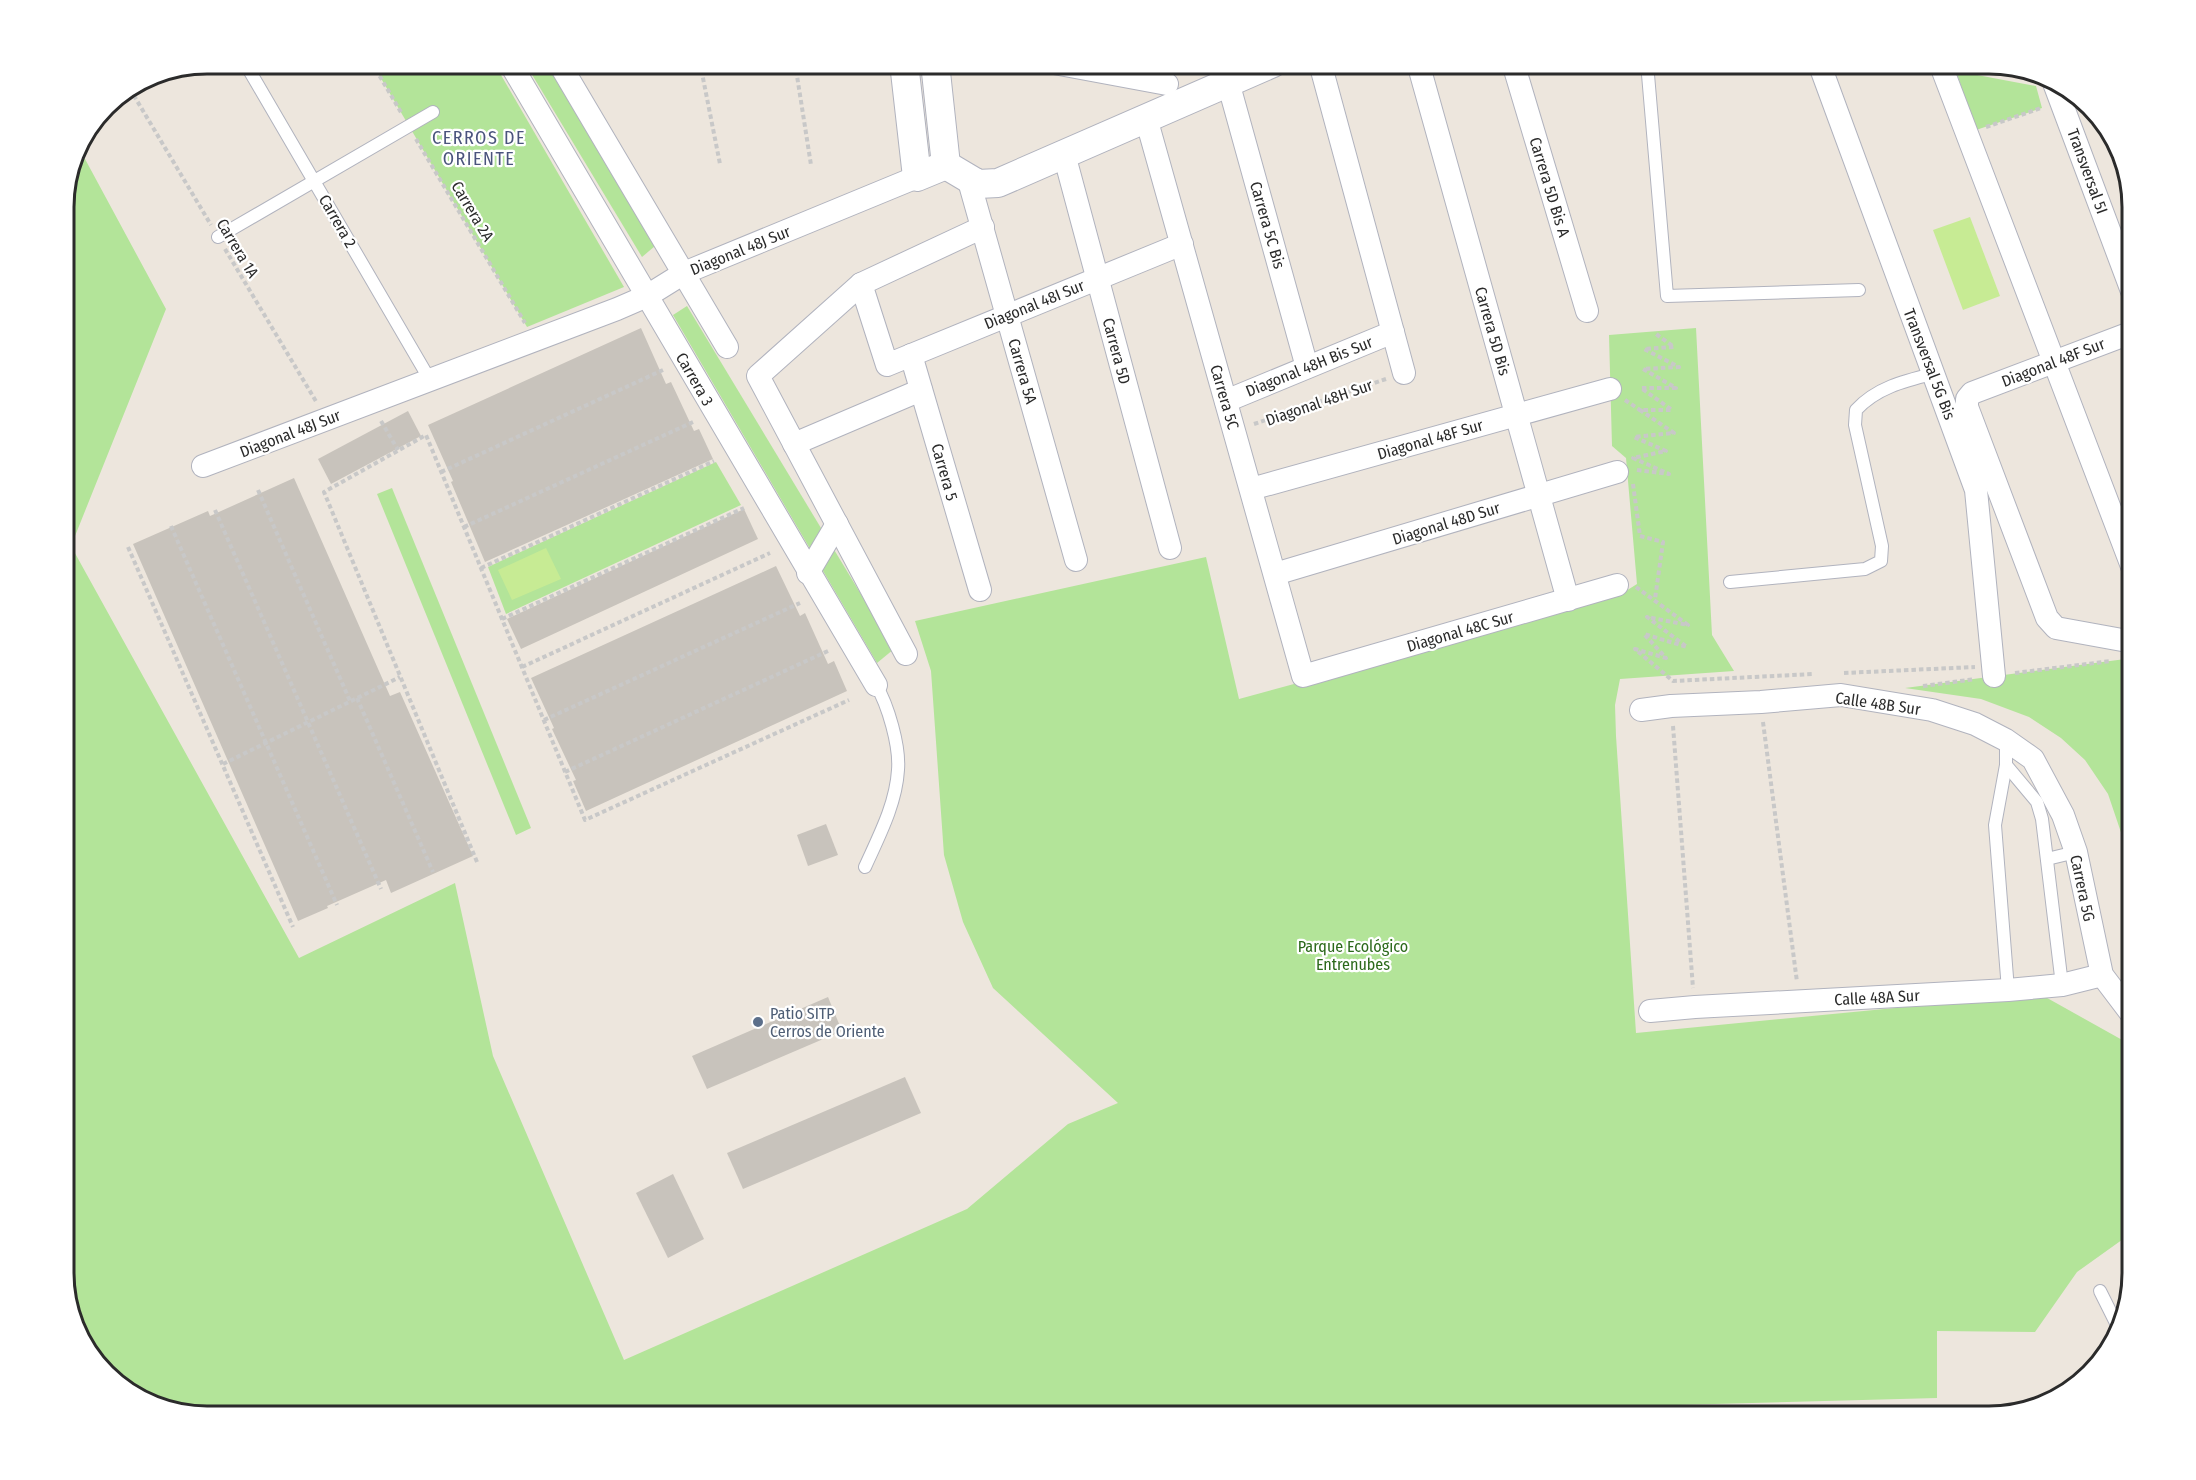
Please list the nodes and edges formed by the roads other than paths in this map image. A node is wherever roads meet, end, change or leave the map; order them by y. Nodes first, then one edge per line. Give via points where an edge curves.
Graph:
1 (251, 74) edge
2 (516, 74) edge
3 (566, 74) edge
4 (905, 74) edge
5 (936, 74) edge
6 (1113, 74) edge
7 (1247, 74) edge
8 (1323, 74) edge
9 (1421, 74) edge
10 (1516, 74) edge
11 (1648, 74) edge
12 (1823, 74) edge
13 (1944, 74) edge
14 (1228, 82) junction
15 (1167, 84) dead end
16 (2058, 92) edge
17 (433, 112) dead end
18 (1146, 118) junction
19 (1064, 154) junction
20 (946, 165) junction
21 (917, 177) junction
22 (314, 181) junction
23 (969, 181) junction
24 (982, 227) junction
25 (218, 237) road end
26 (1182, 244) junction
27 (2122, 264) edge
28 (684, 273) junction
29 (1098, 278) junction
30 (861, 284) junction
31 (1859, 290) dead end
32 (647, 296) junction
33 (1587, 311) dead end
34 (1007, 315) junction
35 (1393, 332) junction
36 (2122, 336) edge
37 (727, 347) dead end
38 (911, 355) junction
39 (2055, 360) junction
40 (1307, 367) junction
41 (1404, 373) road end
42 (1932, 374) junction
43 (430, 380) junction
44 (1610, 389) dead end
45 (921, 390) junction
46 (1972, 393) joint
47 (1226, 400) junction
48 (1516, 415) junction
49 (794, 444) junction
50 (202, 466) dead end
51 (1627, 474) road end
52 (1251, 489) junction
53 (1539, 495) junction
54 (837, 524) junction
55 (2122, 540) edge
56 (1170, 548) dead end
57 (1076, 560) dead end
58 (808, 573) junction
59 (1275, 574) junction
60 (1730, 582) dead end
61 (1617, 585) road end
62 (980, 590) dead end
63 (1568, 600) junction
64 (2122, 640) edge
65 (906, 654) dead end
66 (1994, 671) road end
67 (1303, 676) joint
68 (879, 690) joint
69 (1641, 710) dead end
70 (2006, 740) junction
71 (2033, 759) joint
72 (2006, 765) junction
73 (2076, 852) junction
74 (2048, 859) junction
75 (865, 867) dead end
76 (2102, 975) junction
77 (2062, 985) junction
78 (2008, 990) junction
79 (2122, 1001) edge
80 (1650, 1011) dead end
81 (2100, 1291) dead end
82 (2114, 1319) edge

1 - 22 lane, Carrera 2
2 - 32 street, Carrera 3
3 - 28 street
4 - 21 street
5 - 20 street
6 - 15 street
7 - 14 street
8 - 35 street
9 - 48 street, Carrera 5D Bis
10 - 33 street, Carrera 5D Bis A
11 - 31 lane via 1667,296
12 - 42 street, Transversal 5G Bis
13 - 39 street
14 - 18 street
14 - 40 street, Carrera 5C Bis
16 - 27 street, Transversal 5I
17 - 22 lane
18 - 19 street
18 - 26 street, Carrera 5C
19 - 23 street via 998,183
19 - 29 street, Carrera 5D
20 - 21 street, Diagonal 48J Sur
20 - 23 street
21 - 28 street, Diagonal 48J Sur
22 - 25 lane
22 - 43 lane, Carrera 2
23 - 24 street, Carrera 5A
24 - 30 street
24 - 34 street, Carrera 5A
26 - 29 street, Diagonal 48I Sur
26 - 47 street, Carrera 5C
28 - 32 street, Diagonal 48J Sur
28 - 37 street
29 - 34 street, Diagonal 48I Sur
29 - 56 street, Carrera 5D
30 - 38 street, Diagonal 48I Sur via 887,365
30 - 49 street via 758,376
32 - 43 street, Diagonal 48J Sur
32 - 58 street, Carrera 3
34 - 38 street, Diagonal 48I Sur
34 - 57 street, Carrera 5A
35 - 40 street, Diagonal 48H Bis Sur
35 - 41 street
36 - 39 street, Diagonal 48F Sur
38 - 45 street, Carrera 5
39 - 46 street, Diagonal 48F Sur
39 - 55 street
40 - 47 street, Diagonal 48H Bis Sur
42 - 60 lane via 1879,391 1856,410 1855,425 1881,561 1865,569
42 - 66 street, Transversal 5G Bis via 1976,490
43 - 50 street, Diagonal 48J Sur
44 - 48 street, Diagonal 48F Sur
45 - 49 street
45 - 62 street, Carrera 5
46 - 64 street, Transversal 5G Bis via 1967,399 1968,407 2047,618 2056,628
47 - 52 street, Carrera 5C
48 - 52 street, Diagonal 48F Sur
48 - 53 street, Carrera 5D Bis
49 - 54 street
51 - 53 street, Diagonal 48D Sur
52 - 59 street, Carrera 5C
53 - 59 street, Diagonal 48D Sur
53 - 63 street, Carrera 5D Bis
54 - 58 street
54 - 65 street
58 - 68 street, Carrera 3
59 - 67 street, Carrera 5C
61 - 63 street, Diagonal 48C Sur
63 - 67 street, Diagonal 48C Sur
68 - 75 lane via 893,727 899,769 889,812
69 - 70 street, Calle 48B Sur via 1841,695 1932,710
70 - 71 street, Calle 48B Sur
70 - 72 lane
71 - 73 street, Carrera 5G via 2063,815
72 - 74 lane via 2037,802
72 - 78 lane via 1995,825
73 - 74 lane
73 - 76 street, Carrera 5G
74 - 77 lane
76 - 77 street, Calle 48A Sur
76 - 79 street, Carrera 5G
77 - 78 street, Calle 48A Sur
78 - 80 street, Calle 48A Sur
81 - 82 lane

